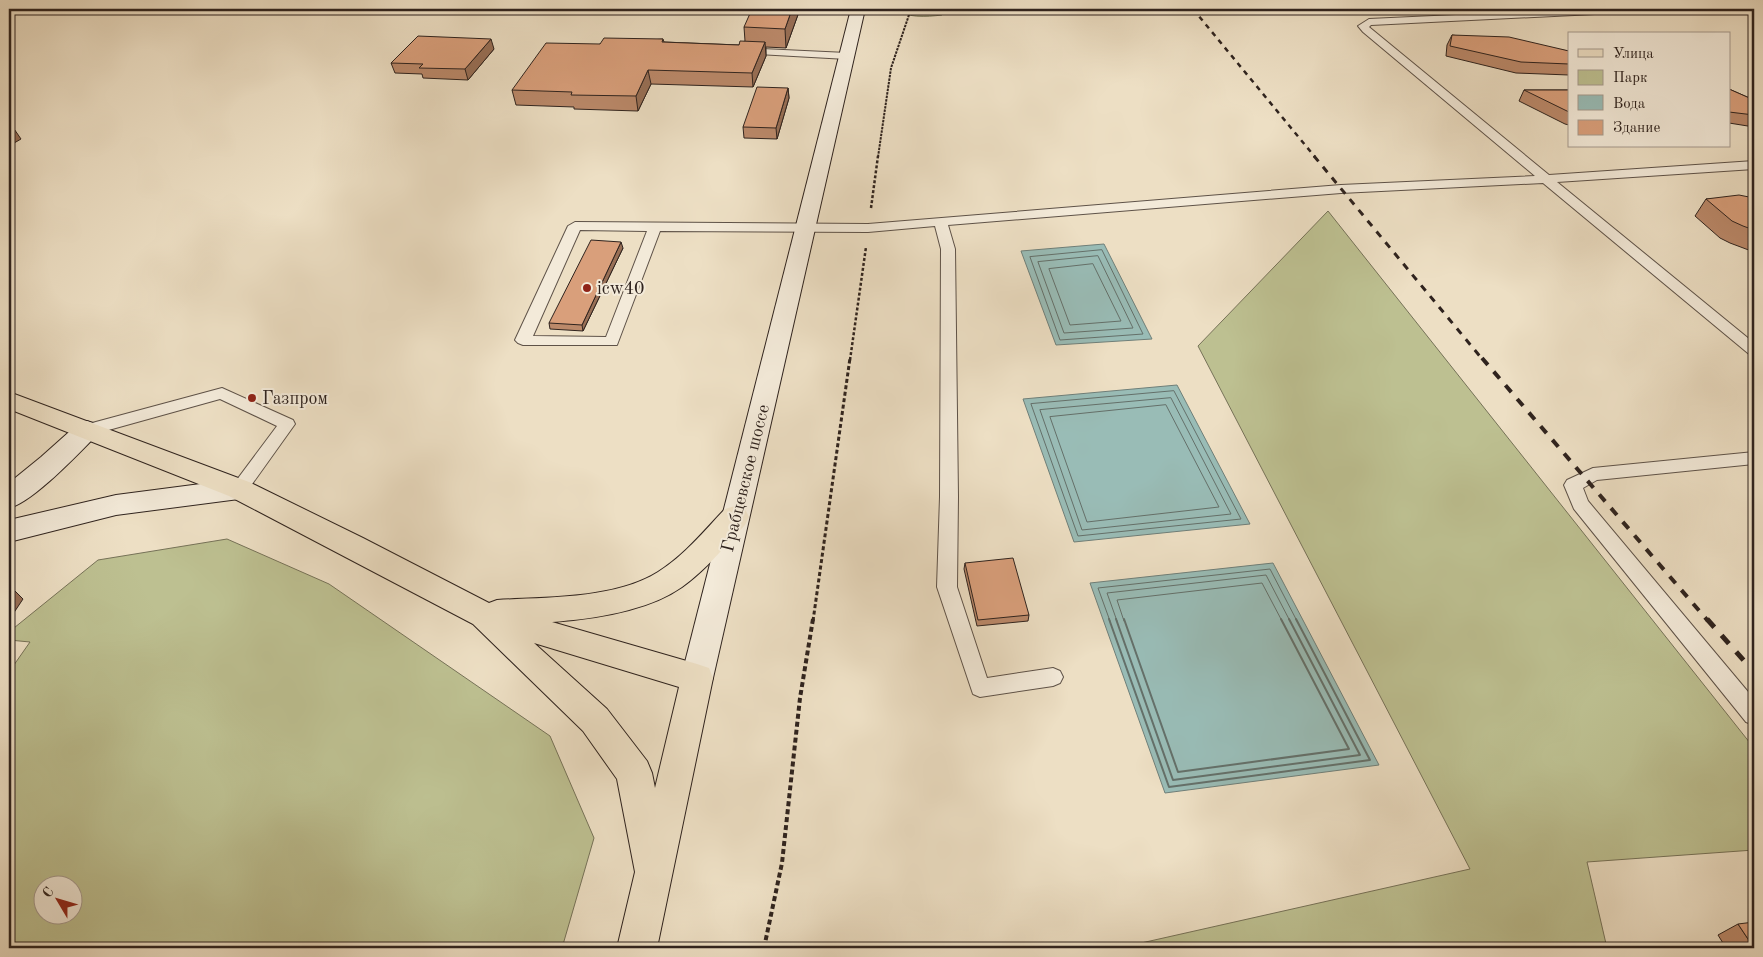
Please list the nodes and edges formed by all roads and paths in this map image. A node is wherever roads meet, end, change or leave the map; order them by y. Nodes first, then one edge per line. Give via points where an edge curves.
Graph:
1 (858, 9) edge
2 (911, 9) edge
3 (1635, 9) edge
4 (731, 50) edge
5 (847, 56) junction
6 (1754, 165) edge
7 (1547, 180) junction
8 (940, 222) junction
9 (655, 226) junction
10 (868, 228) junction
11 (806, 229) junction
12 (1754, 351) edge
13 (9, 400) edge
14 (87, 430) junction
15 (1754, 458) edge
16 (239, 489) junction
17 (9, 498) edge
18 (735, 517) junction
19 (9, 531) edge
20 (481, 614) junction
21 (1053, 677) dead end
22 (697, 678) junction
23 (1754, 715) edge
24 (653, 877) junction
25 (636, 948) edge
26 (764, 948) edge

1 - 5 main road, Грабцевское шоссе
2 - 10 path via 891,68
3 - 7 lane via 1369,22 1363,26
4 - 5 lane
5 - 11 main road, Грабцевское шоссе
6 - 7 lane
7 - 8 lane via 1341,189
7 - 12 lane
8 - 10 lane
8 - 21 lane via 948,249 947,587 980,688
9 - 9 lane via 575,226 523,340 612,342
9 - 11 lane
10 - 11 lane
10 - 26 path via 800,698 782,863
11 - 18 main road, Грабцевское шоссе
13 - 14 main road
14 - 16 main road
14 - 16 lane via 222,393 288,424
14 - 17 main road
15 - 23 lane via 1593,474 1573,485 1580,504
16 - 19 main road via 116,505
16 - 20 main road
18 - 20 main road via 683,569 659,585 613,601 558,609
18 - 22 main road, Грабцевское шоссе
20 - 22 main road
20 - 24 main road via 595,720 634,772
22 - 24 main road, Грабцевское шоссе
24 - 25 main road, Грабцевское шоссе

